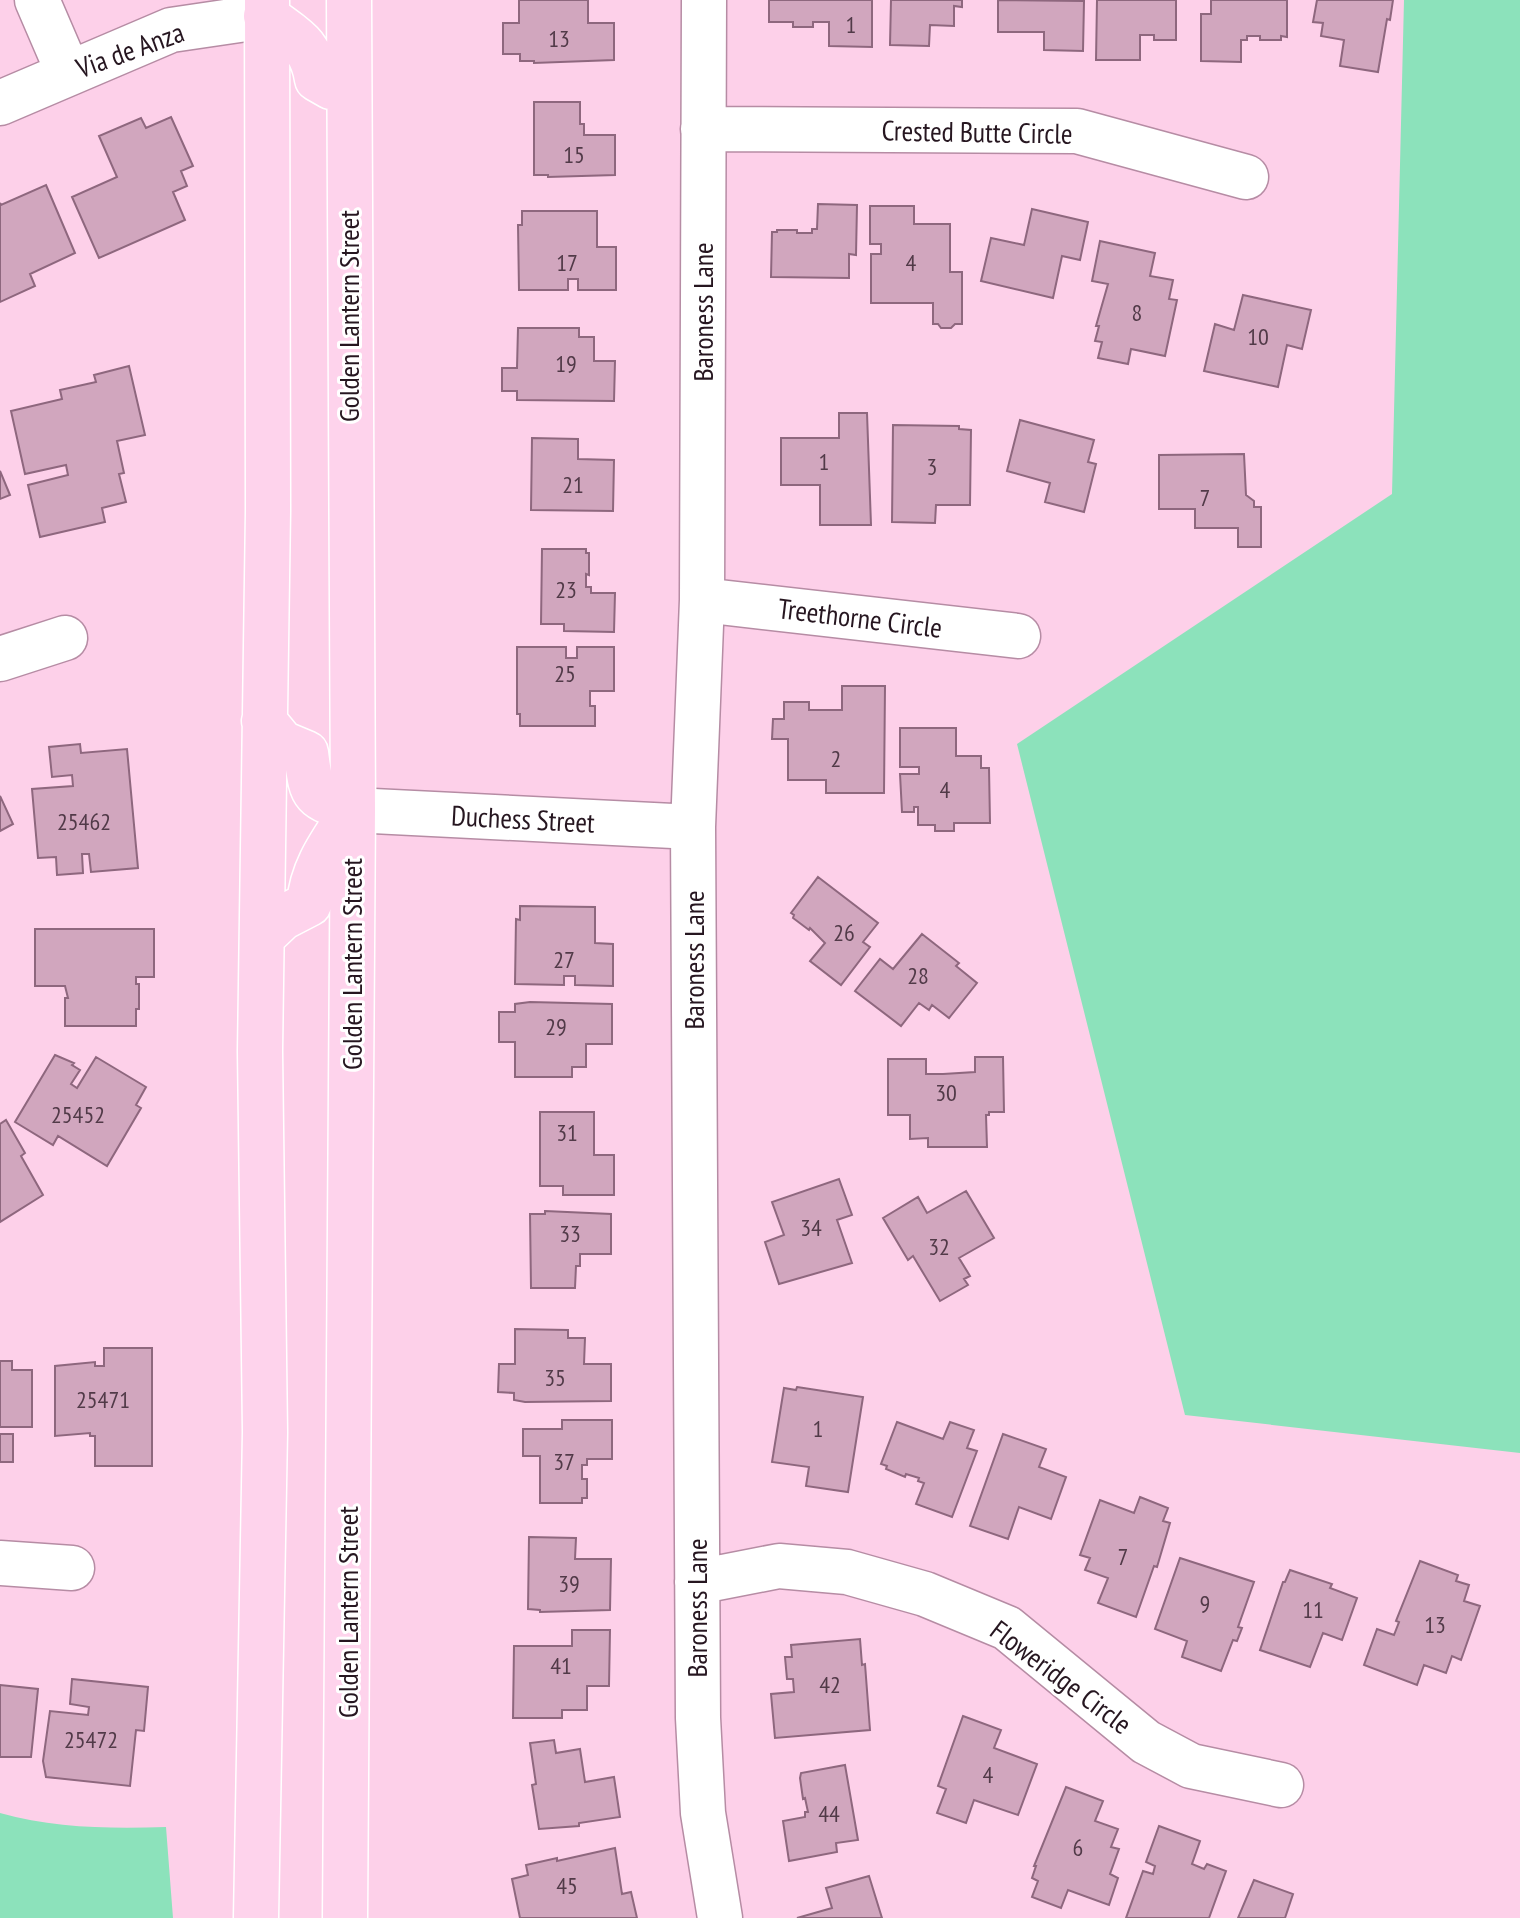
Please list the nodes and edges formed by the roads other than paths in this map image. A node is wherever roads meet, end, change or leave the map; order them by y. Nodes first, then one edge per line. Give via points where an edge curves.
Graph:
1 (37, 0) edge
2 (704, 0) edge
3 (269, 5) edge
4 (349, 5) edge
5 (68, 72) junction
6 (349, 90) junction
7 (0, 103) edge
8 (703, 129) junction
9 (1246, 177) dead end
10 (702, 600) junction
11 (1018, 636) dead end
12 (65, 638) dead end
13 (0, 659) edge
14 (264, 721) junction
15 (353, 810) junction
16 (693, 827) junction
17 (262, 937) junction
18 (0, 1563) edge
19 (72, 1568) dead end
20 (697, 1582) junction
21 (1281, 1785) dead end
22 (256, 1918) edge
23 (345, 1918) edge
24 (720, 1918) edge

1 - 5 street
2 - 8 street, Baroness Lane
3 - 5 street, Via de Anza via 171,30
3 - 6 main road via 305,46 317,79
3 - 14 main road
4 - 6 main road, Golden Lantern Street
5 - 7 street, Via de Anza
6 - 15 main road, Golden Lantern Street
8 - 9 street, Crested Butte Circle via 1077,131
8 - 10 street, Baroness Lane
10 - 11 street, Treethorne Circle
10 - 16 street, Baroness Lane
12 - 13 street
14 - 15 main road via 282,743 306,753 311,789 322,801
14 - 17 main road
15 - 16 street, Duchess Street
15 - 17 main road via 323,856 311,882 309,904 282,918
15 - 23 main road, Golden Lantern Street
16 - 20 street, Baroness Lane
17 - 22 main road via 265,1432
18 - 19 street
20 - 21 street, Floweridge Circle via 779,1566 847,1572 925,1594 1007,1628 1146,1742 1191,1766
20 - 24 street, Baroness Lane via 703,1813

